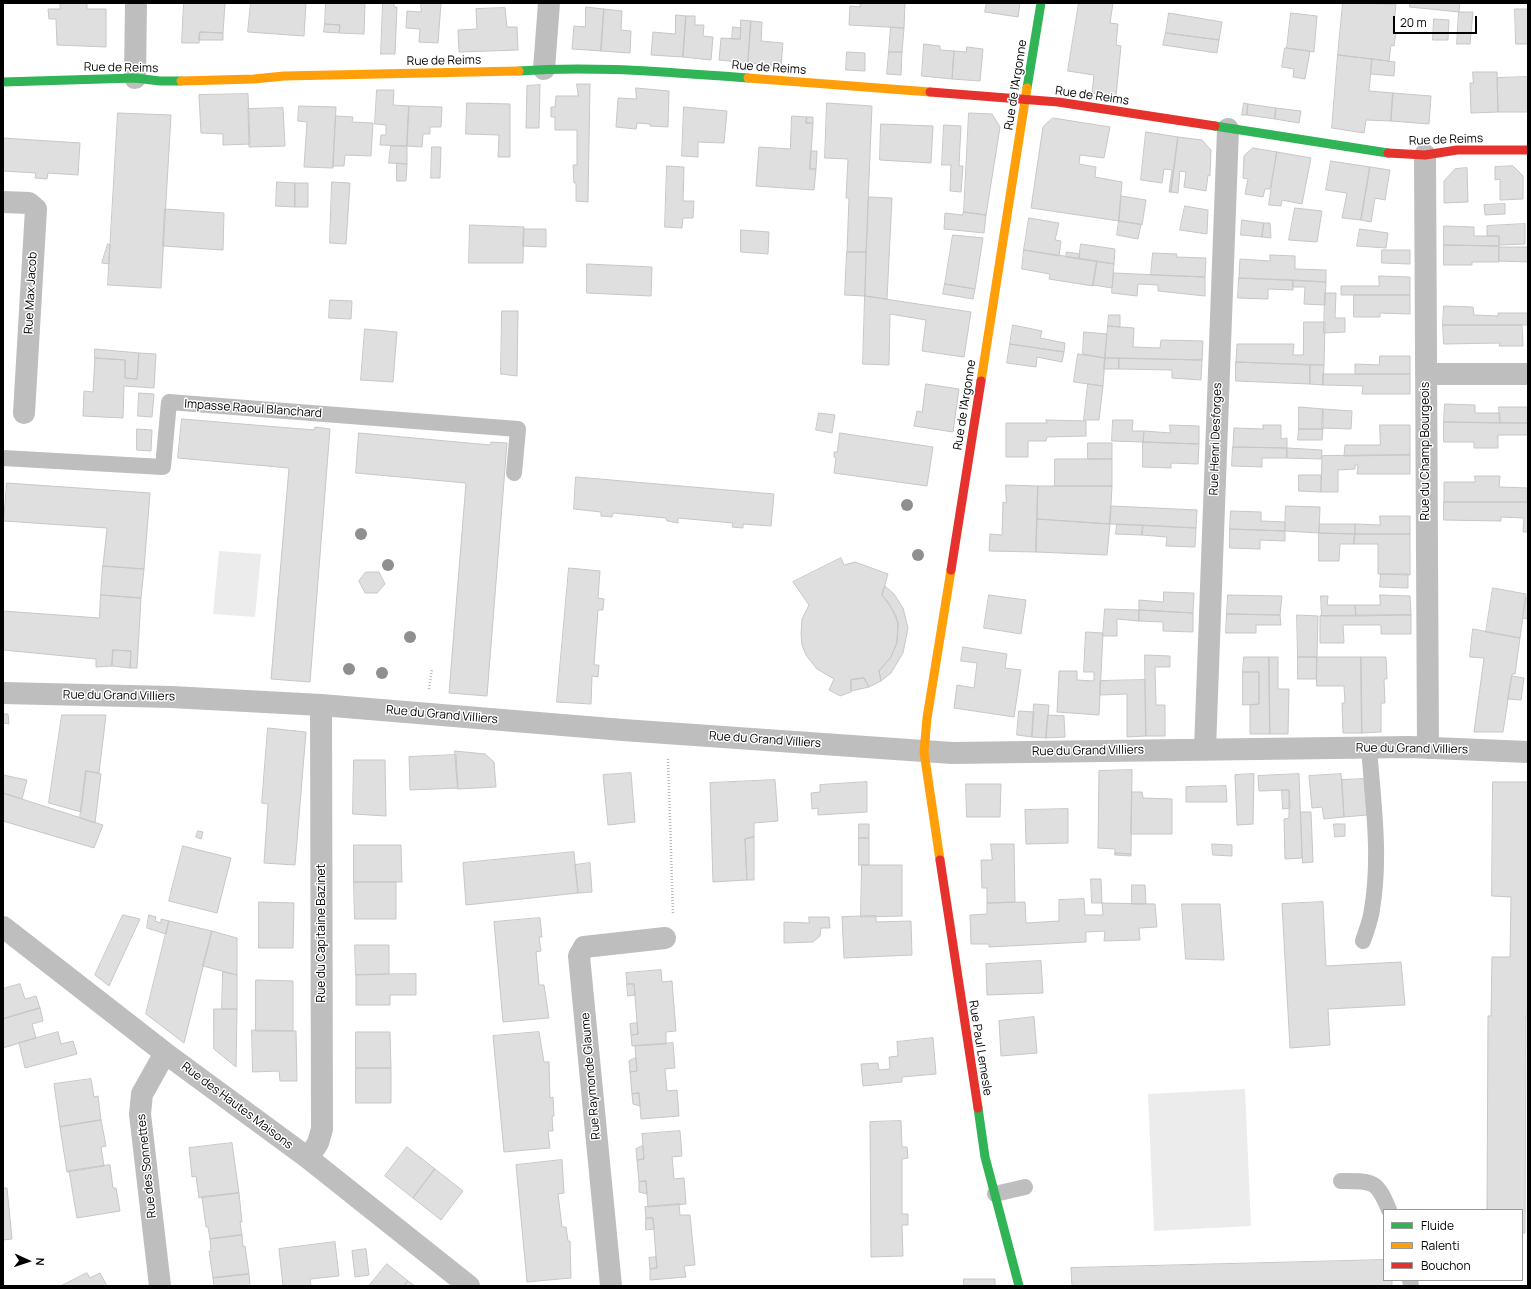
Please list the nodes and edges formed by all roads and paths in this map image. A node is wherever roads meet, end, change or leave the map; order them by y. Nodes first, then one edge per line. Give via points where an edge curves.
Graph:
1 (136, 3) edge
2 (549, 3) edge
3 (1041, 3) edge
4 (544, 69) junction
5 (134, 78) junction
6 (3, 82) edge
7 (1026, 100) junction
8 (1228, 129) junction
9 (1528, 150) edge
10 (1426, 155) junction
11 (3, 202) edge
12 (1426, 374) junction
13 (1528, 374) edge
14 (24, 413) dead end
15 (3, 458) edge
16 (514, 473) dead end
17 (432, 669) dead end
18 (3, 694) edge
19 (427, 694) dead end
20 (321, 705) junction
21 (667, 733) junction
22 (1369, 748) junction
23 (1428, 748) junction
24 (1205, 750) junction
25 (924, 752) junction
26 (1528, 752) edge
27 (932, 810) joint
28 (3, 927) edge
29 (665, 938) joint
30 (1363, 941) dead end
31 (166, 1053) junction
32 (308, 1158) junction
33 (1341, 1181) dead end
34 (1024, 1187) dead end
35 (995, 1194) junction
36 (1389, 1209) edge
37 (160, 1286) edge
38 (469, 1286) edge
39 (611, 1286) edge
40 (1019, 1286) edge

1 - 5 street
2 - 4 street
3 - 7 street, Rue de l'Argonne
4 - 5 street, Rue de Reims via 254,79 160,81
4 - 7 street, Rue de Reims via 650,71
5 - 6 street, Rue de Reims
7 - 8 street, Rue de Reims via 1064,103
7 - 25 street, Rue de l'Argonne via 928,710
8 - 10 street, Rue de Reims via 1380,152
8 - 24 street, Rue Henri Desforges
9 - 10 street, Rue de Reims via 1457,150
10 - 12 street, Rue du Champ Bourgeois
11 - 14 street, Rue Max Jacob via 29,203 36,209
12 - 13 street
12 - 23 street, Rue du Champ Bourgeois
15 - 16 lane, Impasse Raoul Blanchard via 163,467 169,402 518,429
17 - 19 path
18 - 20 street, Rue du Grand Villiers via 172,696
20 - 21 street, Rue du Grand Villiers
20 - 32 street, Rue du Capitaine Bazinet via 322,1129 318,1144
21 - 25 street, Rue du Grand Villiers
21 - 29 path via 673,931
22 - 23 street, Rue du Grand Villiers
22 - 24 street, Rue du Grand Villiers
22 - 30 lane via 1377,844 1372,910
23 - 26 street, Rue du Grand Villiers
24 - 25 street, Rue du Grand Villiers
25 - 27 street, Rue de l'Argonne
27 - 35 street, Rue Paul Lemesle via 985,1157
28 - 31 street, Rue des Hautes Maisons
29 - 39 street, Rue Raymonde Glaume via 584,947 579,956
31 - 32 street, Rue des Hautes Maisons
31 - 37 street, Rue des Sonnettes via 142,1094 140,1114
32 - 38 street, Rue des Hautes Maisons
33 - 36 lane via 1373,1184 1381,1191
34 - 35 lane
35 - 40 street, Rue Paul Lemesle

